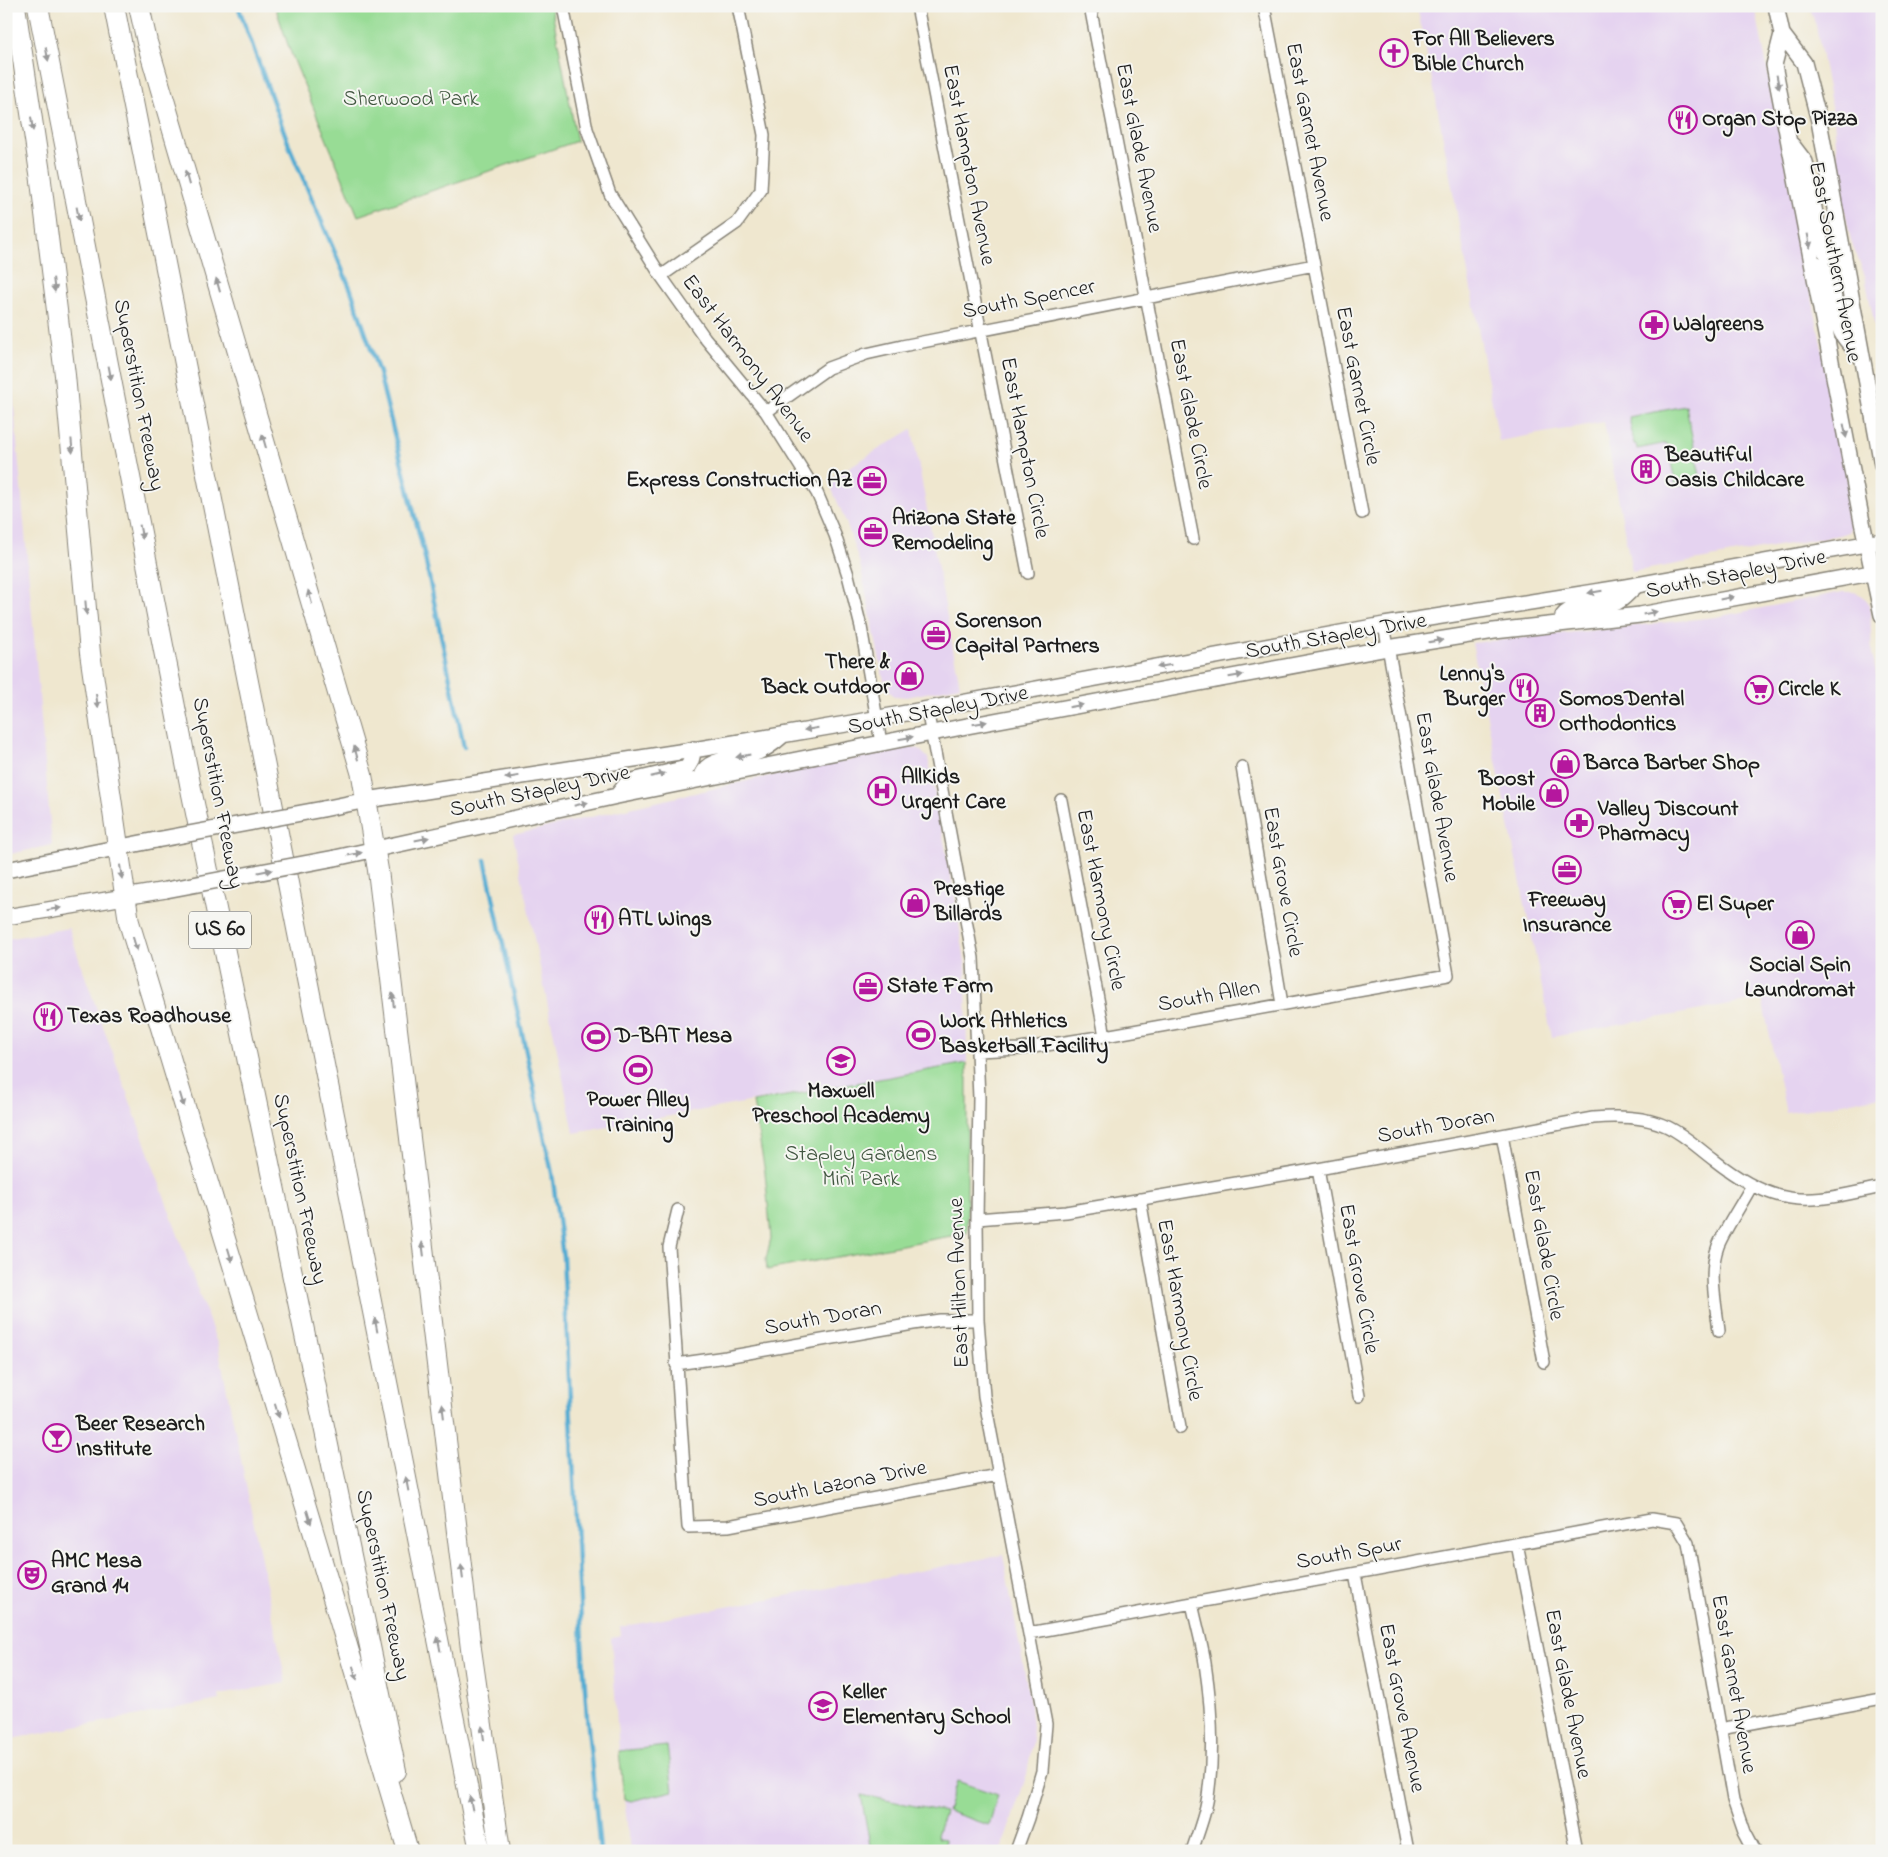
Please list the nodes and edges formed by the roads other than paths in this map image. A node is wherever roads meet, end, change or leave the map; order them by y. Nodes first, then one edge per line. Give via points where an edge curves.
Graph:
1 (15, 6) edge
2 (38, 6) edge
3 (114, 6) edge
4 (139, 6) edge
5 (563, 6) edge
6 (738, 6) edge
7 (917, 6) edge
8 (1090, 6) edge
9 (1264, 6) edge
10 (1776, 6) edge
11 (1782, 34) junction
12 (1789, 140) junction
13 (1843, 257) junction
14 (1813, 263) junction
15 (1314, 265) junction
16 (661, 276) junction
17 (1147, 297) junction
18 (980, 331) junction
19 (1861, 357) junction
20 (766, 412) junction
21 (1882, 465) edge
22 (1362, 514) dead end
23 (1193, 539) dead end
24 (1874, 542) edge
25 (1028, 572) dead end
26 (1877, 572) edge
27 (1637, 584) junction
28 (1882, 615) edge
29 (1564, 622) junction
30 (1384, 625) junction
31 (1388, 648) junction
32 (927, 709) junction
33 (877, 718) junction
34 (785, 734) junction
35 (932, 734) junction
36 (881, 743) junction
37 (694, 749) junction
38 (1242, 767) dead end
39 (700, 779) junction
40 (617, 796) junction
41 (367, 800) junction
42 (1061, 800) dead end
43 (117, 847) junction
44 (375, 850) junction
45 (6, 870) edge
46 (124, 897) junction
47 (6, 916) edge
48 (1448, 975) joint
49 (1282, 1004) junction
50 (1105, 1036) junction
51 (977, 1051) junction
52 (1502, 1135) junction
53 (1318, 1169) junction
54 (1752, 1185) junction
55 (1882, 1187) edge
56 (1140, 1199) junction
57 (678, 1210) dead end
58 (977, 1218) junction
59 (978, 1320) junction
60 (1719, 1331) dead end
61 (1544, 1362) dead end
62 (676, 1364) junction
63 (1359, 1396) dead end
64 (1180, 1428) dead end
65 (998, 1476) junction
66 (1676, 1523) joint
67 (1517, 1544) junction
68 (1355, 1574) junction
69 (1192, 1603) junction
70 (1029, 1633) junction
71 (1881, 1700) edge
72 (1720, 1729) junction
73 (408, 1851) edge
74 (413, 1851) edge
75 (480, 1851) edge
76 (500, 1851) edge
77 (1016, 1851) edge
78 (1192, 1851) edge
79 (1408, 1851) edge
80 (1578, 1851) edge
81 (1754, 1851) edge

1 -> 43 highway via 65,375 90,653
2 -> 74 highway, Superstition Freeway / US 60 via 192,794
75 -> 3 highway, Superstition Freeway
41 -> 4 highway via 357,756
5 - 16 street, East Harmony Avenue via 587,129 610,194
6 - 16 street via 764,135 761,190 737,223
7 - 18 street, East Hampton Avenue
8 - 17 street, East Glade Avenue
9 - 15 street, East Garnet Avenue
10 - 11 main road, East Southern Avenue
11 -> 12 main road, East Southern Avenue via 1774,66
11 - 13 main road, East Southern Avenue via 1804,63 1819,121
12 - 13 main road via 1805,162 1824,252 1831,257
12 -> 14 main road, East Southern Avenue
13 - 19 main road, East Southern Avenue
14 - 19 main road via 1822,267 1830,280 1842,334
14 -> 24 main road, East Southern Avenue
15 - 17 street, South Spencer
15 - 22 street, East Garnet Circle
16 - 20 street, East Harmony Avenue via 705,338
17 - 18 street, South Spencer
17 - 23 street, East Glade Circle
18 - 20 street, South Spencer via 875,352 828,368
18 - 25 street, East Hampton Circle
19 - 21 main road, East Southern Avenue
20 - 33 street, East Harmony Avenue via 817,493 835,534 861,627
24 - 26 main road, East Southern Avenue
24 - 27 main road, South Stapley Drive
26 - 28 main road, East Southern Avenue
29 -> 26 main road, South Stapley Drive via 1640,615
27 - 29 main road via 1618,602 1573,609 1566,613
27 -> 30 main road, South Stapley Drive
31 -> 29 main road, South Stapley Drive
30 - 31 street, East Glade Avenue
30 -> 32 main road, South Stapley Drive
35 -> 31 main road, South Stapley Drive
31 - 48 street, East Glade Avenue
32 - 33 main road, South Stapley Drive
32 - 35 street, East Hilton Avenue
33 -> 34 main road, South Stapley Drive
33 - 36 street, East Harmony Avenue
34 - 37 main road, South Stapley Drive
34 -> 39 main road via 754,754 711,764
36 -> 35 main road, South Stapley Drive
35 - 51 street, East Hilton Avenue via 973,958
36 - 39 main road, South Stapley Drive
40 -> 37 main road via 628,782 687,768
37 -> 41 main road, South Stapley Drive
38 - 49 street, East Grove Circle
39 - 40 main road, South Stapley Drive
44 -> 40 main road, South Stapley Drive
41 - 43 main road, South Stapley Drive, bridge
41 - 44 highway
42 - 50 street, East Harmony Circle
43 - 45 main road, South Stapley Drive
43 -> 46 highway
46 -> 44 main road, South Stapley Drive, bridge
76 -> 44 highway via 471,1649
47 -> 46 main road, South Stapley Drive
46 -> 73 highway via 128,922
48 - 49 street, South Allen
49 - 50 street, South Allen
50 - 51 street, South Allen via 1020,1049
51 - 58 street, East Hilton Avenue
52 - 53 street, South Doran
52 - 54 street, South Doran via 1593,1118 1645,1120 1667,1127 1687,1139
52 - 61 street, East Glade Circle
53 - 56 street, South Doran
53 - 63 street, East Grove Circle
54 - 55 street, South Doran via 1802,1200
54 - 60 street via 1718,1246 1713,1279
56 - 58 street, South Doran via 1066,1212
56 - 64 street, East Harmony Circle
57 - 62 street via 669,1247
58 - 59 street, East Hilton Avenue
59 - 62 street, South Doran via 940,1320
59 - 65 street, East Hilton Avenue via 984,1396
62 - 65 street, South Lazona Drive via 688,1527 728,1526
65 - 70 street, East Hilton Avenue
66 - 67 street, South Spur via 1652,1519
66 - 72 street, East Garnet Avenue via 1688,1543
67 - 68 street, South Spur
67 - 80 street, East Glade Avenue
68 - 69 street, South Spur
68 - 79 street, East Grove Avenue
69 - 70 street, South Spur
69 - 78 street via 1205,1662 1211,1754 1209,1789
70 - 77 street, East Hilton Avenue via 1046,1724 1042,1771
71 - 72 street
72 - 81 street, East Garnet Avenue via 1733,1800

